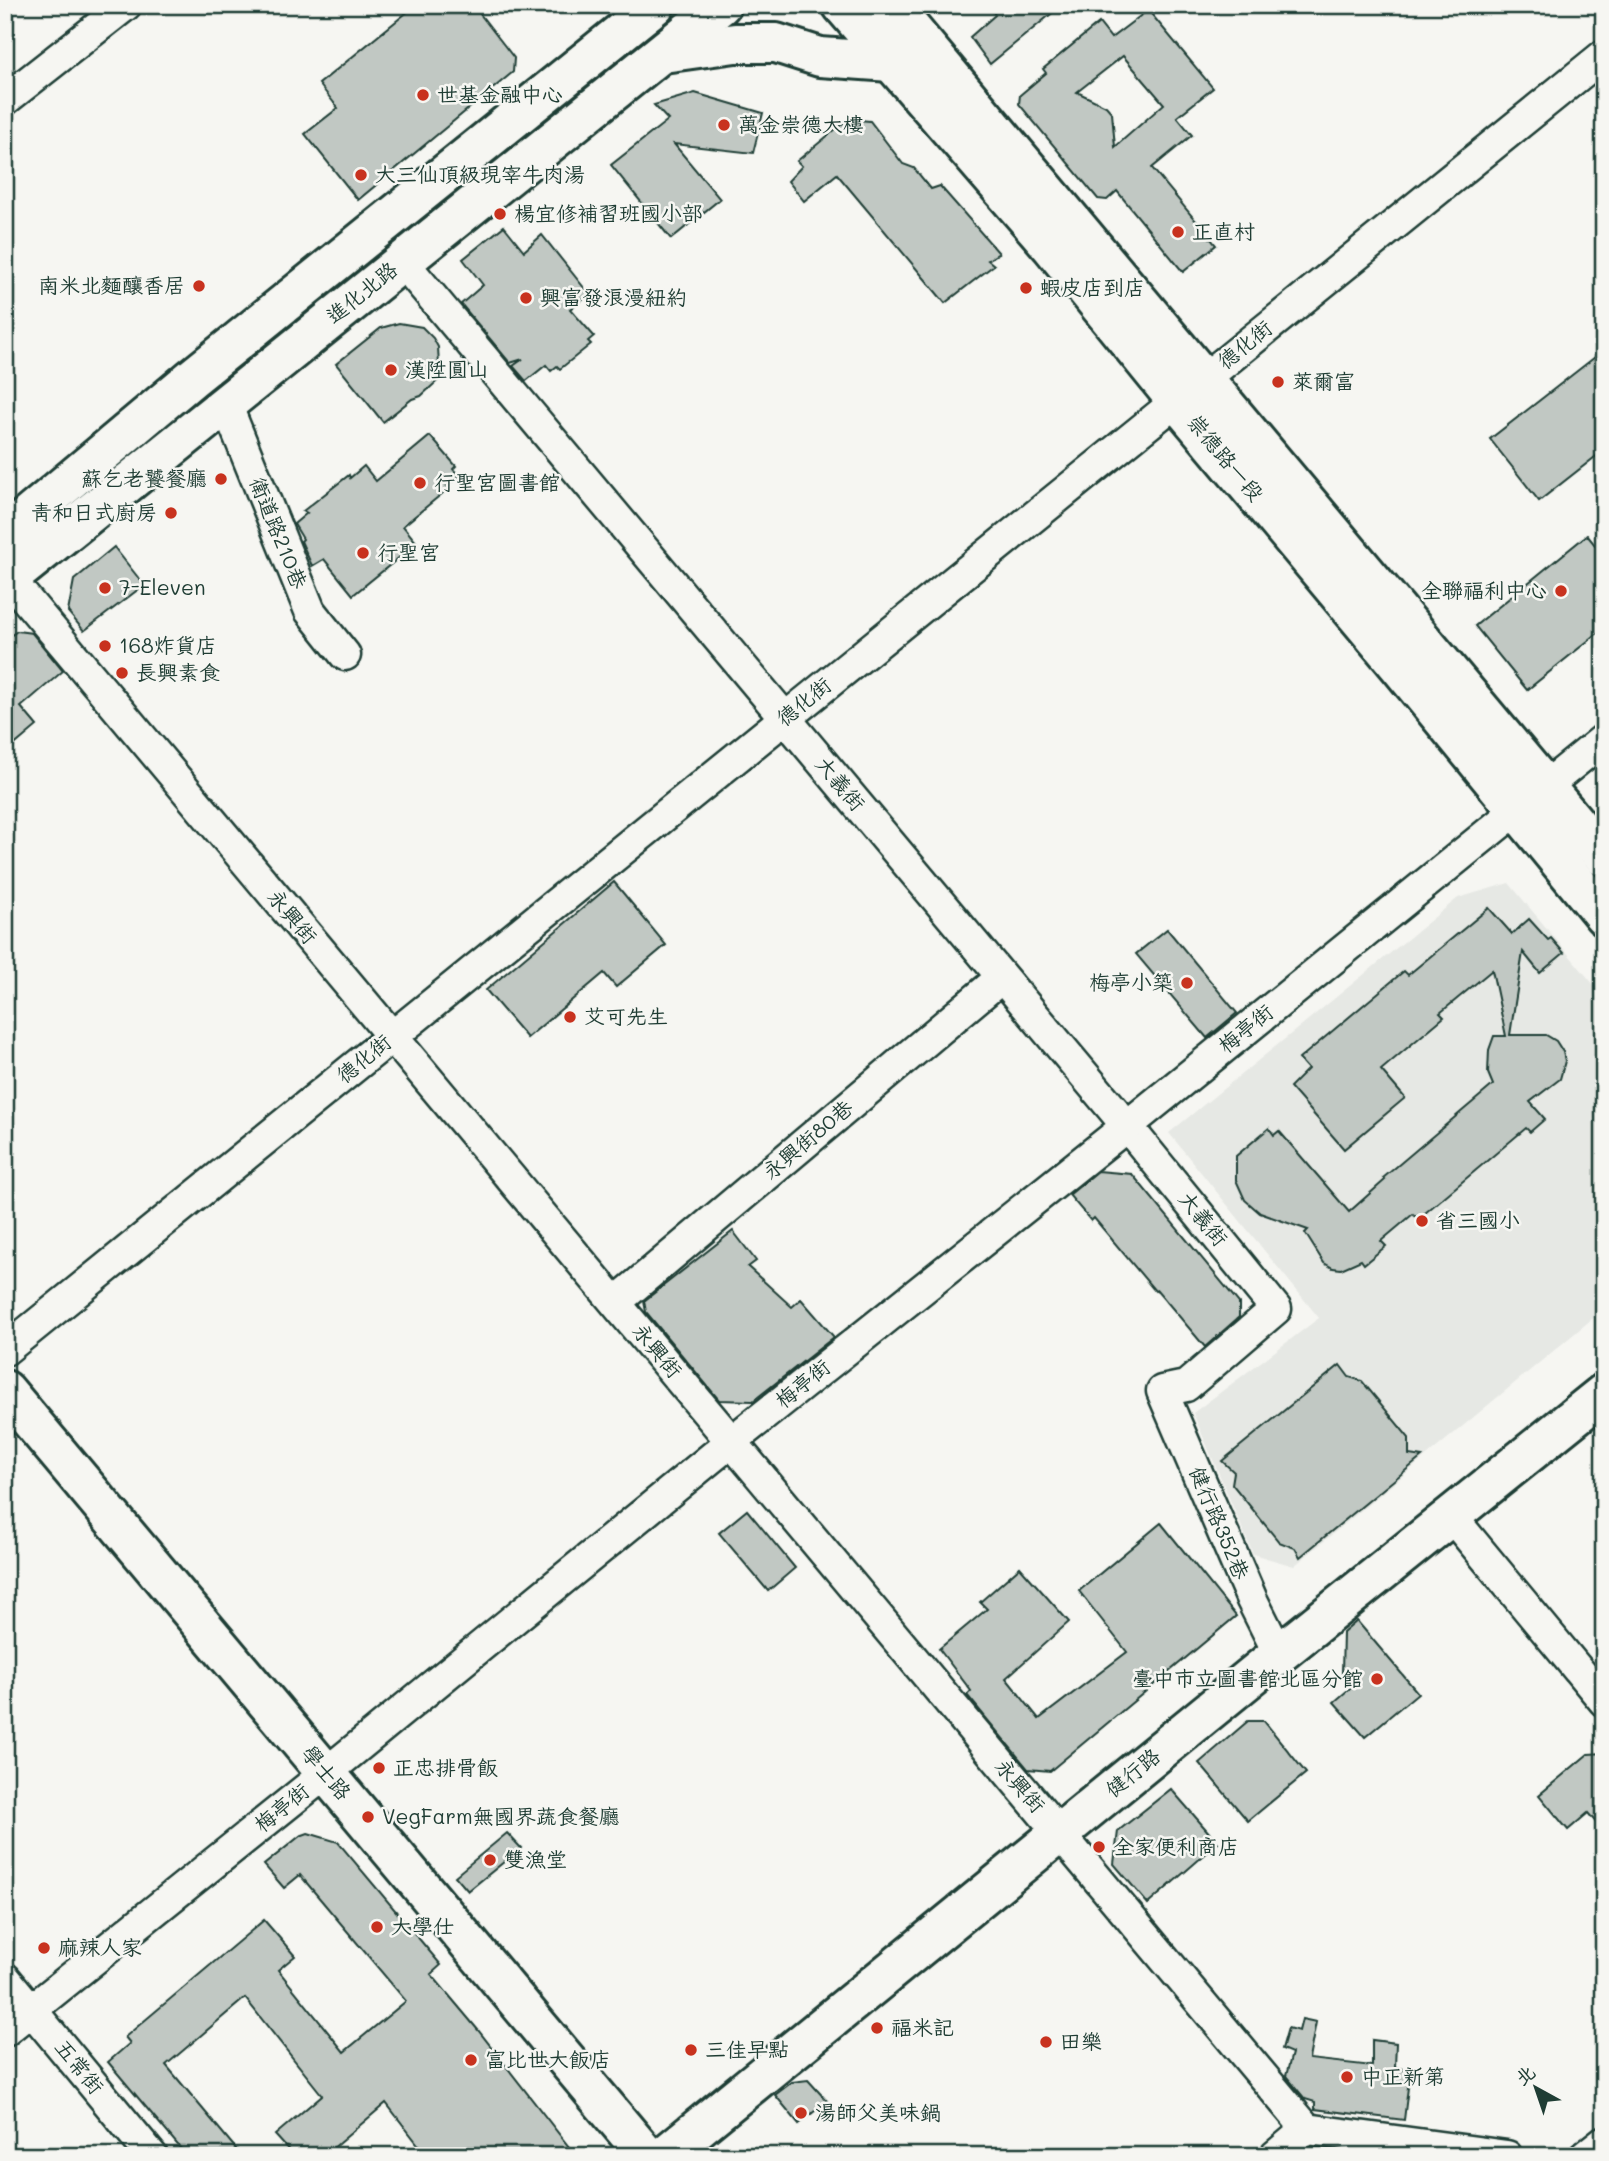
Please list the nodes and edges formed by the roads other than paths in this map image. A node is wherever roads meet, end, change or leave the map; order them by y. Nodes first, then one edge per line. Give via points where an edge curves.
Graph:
1 (126, 5) edge
2 (655, 5) edge
3 (721, 5) edge
4 (842, 5) edge
5 (891, 5) edge
6 (630, 17) edge
7 (911, 36) edge
8 (663, 53) junction
9 (1604, 55) edge
10 (5, 100) edge
11 (402, 261) junction
12 (1190, 389) junction
13 (226, 404) junction
14 (5, 535) edge
15 (7, 579) edge
16 (345, 655) dead end
17 (784, 718) junction
18 (1604, 739) edge
19 (1531, 798) junction
20 (1604, 857) edge
21 (1604, 916) edge
22 (1001, 978) junction
23 (391, 1036) junction
24 (1127, 1126) junction
25 (616, 1302) junction
26 (5, 1350) edge
27 (5, 1390) edge
28 (1162, 1391) joint
29 (1604, 1393) edge
30 (732, 1441) junction
31 (1451, 1516) junction
32 (1279, 1654) junction
33 (1604, 1701) edge
34 (326, 1773) junction
35 (1060, 1833) junction
36 (5, 1978) edge
37 (31, 2009) junction
38 (5, 2031) edge
39 (1307, 2129) junction
40 (1604, 2141) edge
41 (152, 2156) edge
42 (647, 2156) edge
43 (664, 2156) edge
44 (1275, 2156) edge
45 (1507, 2156) edge
46 (1585, 2156) edge

1 - 10 street
2 - 6 main road, 進化北路
3 - 8 main road, 進化北路
4 - 7 main road, 崇德路一段
5 - 7 main road, 崇德路一段
6 - 14 main road, 進化北路
7 - 8 main road via 820,57 776,43 735,43
7 - 12 main road, 崇德路一段 via 1051,246
8 - 11 main road, 進化北路
9 - 12 street, 德化街
11 - 13 main road, 進化北路
11 - 17 street, 大義街
12 - 17 street, 德化街
12 - 19 main road, 崇德路一段 via 1316,565
13 - 15 main road, 進化北路
13 - 16 street, 衛道路210巷 via 310,611
15 - 23 street, 永興街
17 - 22 street, 大義街
17 - 23 street, 德化街
18 - 19 street, 梅亭街
19 - 20 main road, 崇德路一段
19 - 21 main road, 崇德路一段
19 - 24 street, 梅亭街
22 - 24 street, 大義街
22 - 25 street, 永興街80巷
23 - 25 street, 永興街
23 - 26 street, 德化街
24 - 28 street, 大義街 via 1276,1309 1186,1386
24 - 30 street, 梅亭街
25 - 30 street, 永興街
27 - 34 main road, 學士路
28 - 32 street, 健行路352巷
29 - 31 main road, 健行路
30 - 34 street, 梅亭街
30 - 35 street, 永興街
31 - 32 main road, 健行路
31 - 33 street
32 - 35 main road, 健行路
34 - 37 street, 梅亭街
34 - 42 main road, 學士路
35 - 39 street, 永興街
35 - 43 main road, 健行路
36 - 37 street, 五常街
37 - 38 street, 梅亭街
37 - 41 street, 五常街
39 - 44 street
39 - 45 street
40 - 46 street

